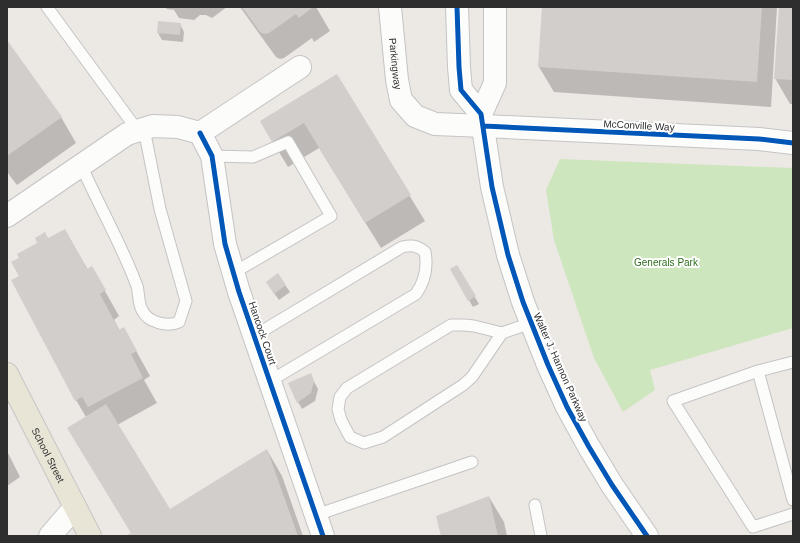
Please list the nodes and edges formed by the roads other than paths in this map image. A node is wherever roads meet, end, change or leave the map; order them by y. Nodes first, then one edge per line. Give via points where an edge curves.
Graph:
1 (47, 7) edge
2 (390, 7) edge
3 (457, 7) edge
4 (495, 7) edge
5 (300, 67) dead end
6 (482, 120) junction
7 (141, 130) junction
8 (200, 133) junction
9 (793, 143) edge
10 (212, 156) junction
11 (81, 165) junction
12 (7, 216) edge
13 (233, 273) junction
14 (531, 324) junction
15 (502, 333) junction
16 (254, 336) junction
17 (793, 362) edge
18 (758, 371) junction
19 (7, 374) edge
20 (270, 381) junction
21 (472, 462) dead end
22 (793, 500) edge
23 (535, 506) dead end
24 (75, 507) junction
25 (793, 514) edge
26 (316, 515) junction
27 (50, 536) edge
28 (90, 536) edge
29 (323, 536) edge
30 (541, 536) edge
31 (648, 536) edge

1 - 7 lane
2 - 6 street, Parkingway via 401,100 415,116 435,124
3 - 6 street via 461,90
4 - 6 street via 495,82
5 - 8 street
6 - 9 street, McConville Way
6 - 14 street, Walter J. Hannon Parkway via 492,187 508,255
7 - 8 street via 153,126 178,127
7 - 11 street via 127,134
7 - 11 lane via 186,301 179,322 168,325 157,322 142,310 136,284 126,259
8 - 10 street, Hancock Court
10 - 13 street, Hancock Court via 225,244
10 - 13 lane via 253,157 288,142 331,216
11 - 12 street
13 - 16 street, Hancock Court
14 - 15 lane
14 - 31 street, Walter J. Hannon Parkway via 588,447
15 - 15 lane via 474,326 451,325 347,388 340,396 338,409 350,437 364,443 383,437 463,385 472,377
16 - 20 street, Hancock Court
16 - 20 lane via 402,247 410,245 425,252 426,273 416,294
17 - 18 lane
18 - 22 lane
18 - 25 lane via 673,401 754,527
19 - 24 main road, School Street
20 - 26 street, Hancock Court
21 - 26 lane
23 - 30 lane
24 - 27 street
24 - 28 main road, School Street
26 - 29 street, Hancock Court

